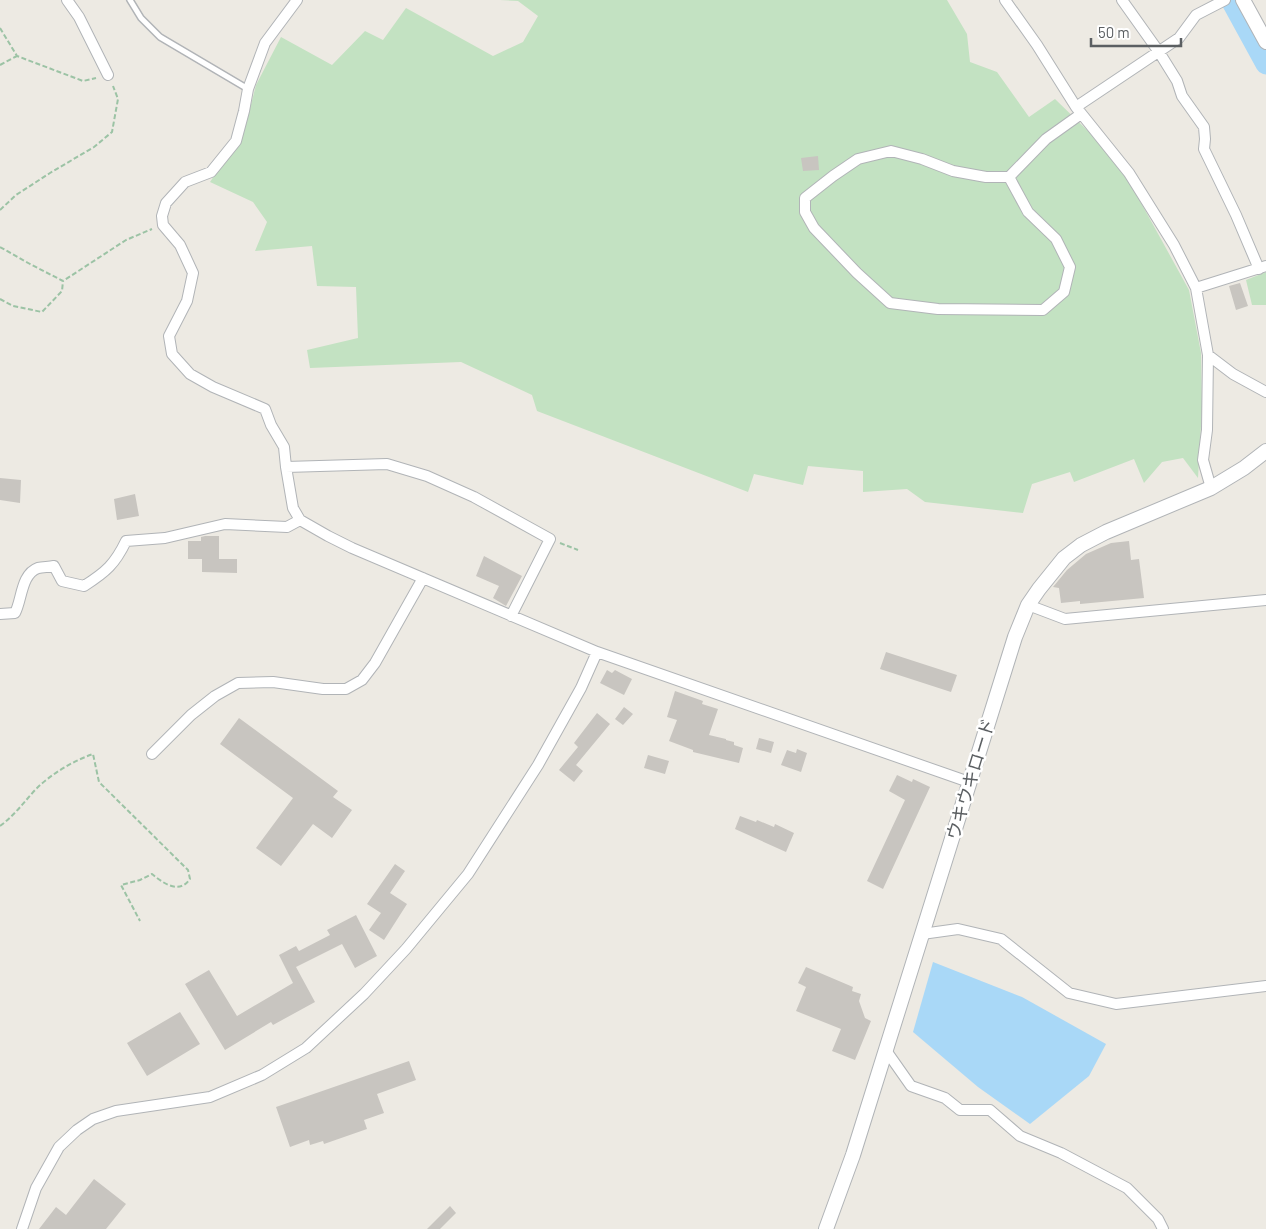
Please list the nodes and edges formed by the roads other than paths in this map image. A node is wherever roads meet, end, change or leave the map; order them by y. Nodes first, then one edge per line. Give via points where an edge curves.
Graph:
1 (67, 0) edge
2 (130, 0) edge
3 (297, 0) edge
4 (1005, 0) edge
5 (1122, 0) edge
6 (1224, 0) edge
7 (1243, 0) edge
8 (1266, 42) edge
9 (1159, 52) junction
10 (108, 75) road end
11 (248, 89) junction
12 (1078, 111) junction
13 (1010, 177) junction
14 (1262, 267) edge
15 (1196, 288) junction
16 (1208, 355) junction
17 (1266, 392) edge
18 (1266, 450) edge
19 (286, 467) junction
20 (1211, 488) junction
21 (300, 520) junction
22 (422, 578) junction
23 (1266, 600) edge
24 (1028, 606) junction
25 (0, 614) edge
26 (511, 616) junction
27 (597, 652) junction
28 (152, 754) dead end
29 (969, 782) junction
30 (922, 934) junction
31 (1266, 986) edge
32 (885, 1049) junction
33 (22, 1229) edge
34 (826, 1229) edge
35 (1163, 1229) edge

1 - 10 street
2 - 11 lane via 141,18 160,37
3 - 11 street via 265,43
4 - 12 street
5 - 9 street
6 - 9 street via 1196,15 1179,38
7 - 8 street
9 - 12 street
9 - 14 street via 1177,81 1182,96 1204,127 1204,149
11 - 19 street via 236,141 211,172 185,182 166,203 163,225 180,244 193,273 187,301 169,336 172,354 190,374 265,409 284,447
12 - 13 street
12 - 15 street via 1129,173 1174,245
13 - 13 street via 1028,212 1056,239 1070,267 1064,292 1043,310 938,309 890,303 814,228 805,212 806,198 834,176 858,159 891,151 953,171 986,177
14 - 15 street
15 - 16 street
16 - 17 street via 1233,374
16 - 20 street via 1207,430 1203,460
18 - 20 street, ウキウキロード
19 - 21 street via 293,508
19 - 26 street via 388,464 427,476 474,498 550,540
20 - 24 street, ウキウキロード via 1081,544 1064,558
21 - 22 street via 352,548
21 - 25 street via 287,527 224,524 165,538 126,541 118,559 84,586 62,581 54,566 36,569 24,581 15,613
22 - 26 street
22 - 28 street via 375,664 362,680 346,689 273,682 238,683 191,715
23 - 24 street via 1065,619
24 - 29 street, ウキウキロード
26 - 27 street
27 - 29 street
27 - 33 street via 538,765 468,874 364,994 306,1048 262,1075 210,1097 116,1111 93,1119 58,1147 36,1188
29 - 30 street, ウキウキロード
30 - 31 street via 958,929 1001,939 1069,993 1116,1004
30 - 32 street, ウキウキロード
32 - 34 street, ウキウキロード via 853,1155
32 - 35 street via 911,1086 945,1098 960,1110 990,1110 1020,1136 1128,1188 1158,1219

